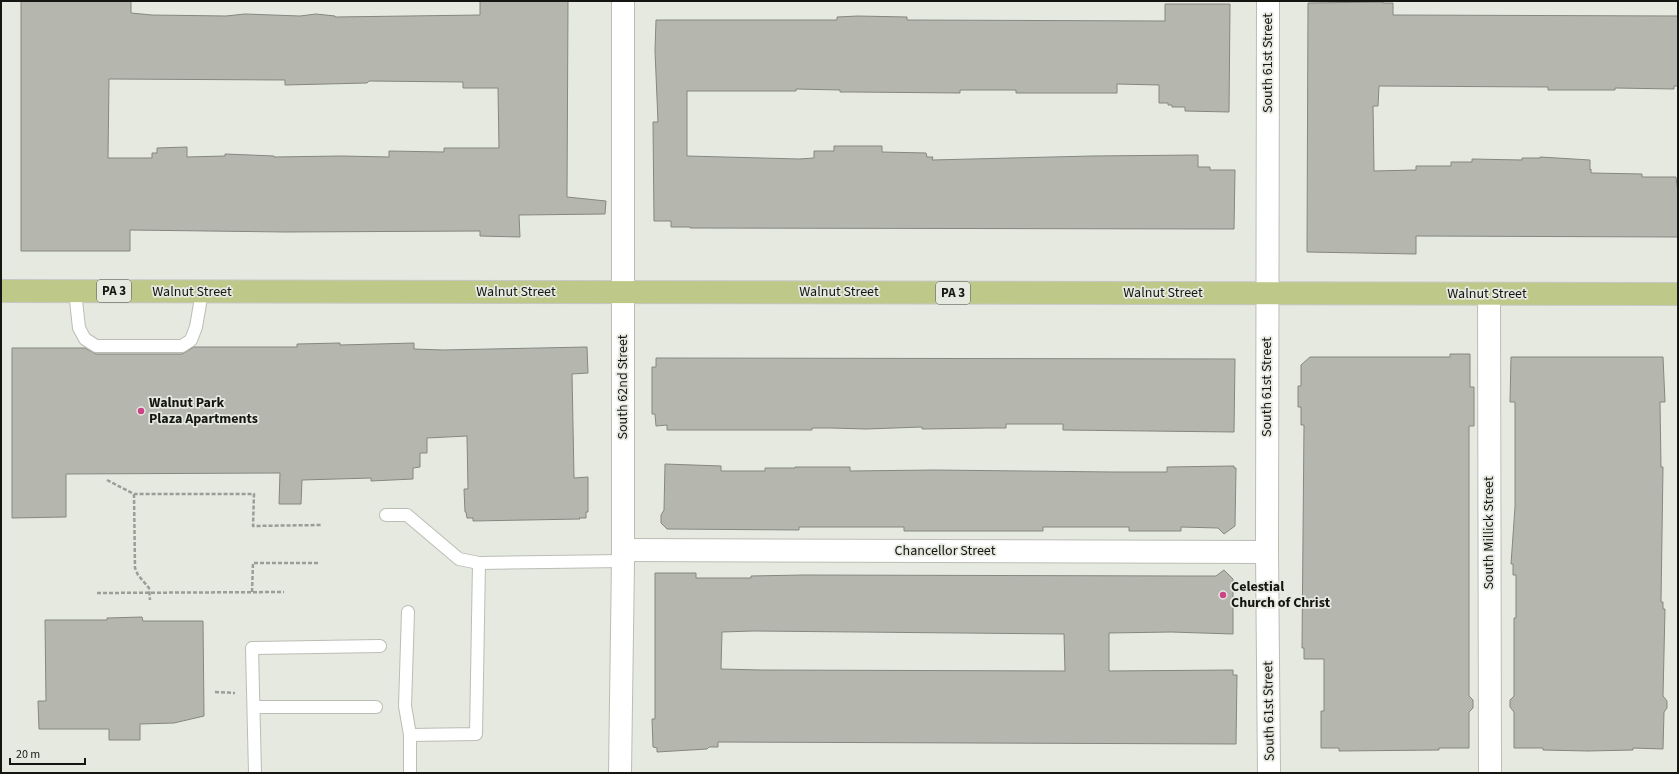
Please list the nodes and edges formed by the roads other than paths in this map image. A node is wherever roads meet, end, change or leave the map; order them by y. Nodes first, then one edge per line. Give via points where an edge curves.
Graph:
1 (623, 1) edge
2 (1268, 1) edge
3 (1, 291) edge
4 (75, 291) junction
5 (202, 292) junction
6 (623, 292) junction
7 (1268, 293) junction
8 (1489, 294) junction
9 (1678, 294) edge
10 (386, 515) dead end
11 (1267, 552) junction
12 (623, 556) junction
13 (479, 563) junction
14 (408, 612) dead end
15 (380, 646) dead end
16 (254, 707) junction
17 (376, 707) dead end
18 (410, 735) junction
19 (254, 773) edge
20 (410, 773) edge
21 (620, 773) edge
22 (1269, 773) edge
23 (1490, 773) edge

1 - 6 street, South 62nd Street
2 - 7 street, South 61st Street
3 - 4 main road, Walnut Street / PA 3
4 - 5 main road, Walnut Street / PA 3
4 - 5 lane via 79,328 85,339 96,346 182,346 191,340 196,327
5 - 6 main road, Walnut Street / PA 3
6 - 7 main road, Walnut Street / PA 3
6 - 12 street, South 62nd Street
7 - 8 main road, Walnut Street / PA 3
7 - 11 street, South 61st Street
8 - 9 main road, Walnut Street / PA 3
8 - 23 street, South Millick Street
10 - 13 lane via 407,515 459,559
11 - 12 street, Chancellor Street
11 - 22 street, South 61st Street
12 - 13 lane
12 - 21 street, South 62nd Street
13 - 18 lane via 476,734
14 - 18 lane via 405,706
15 - 16 lane via 252,648
16 - 17 lane
16 - 19 lane
18 - 20 lane

